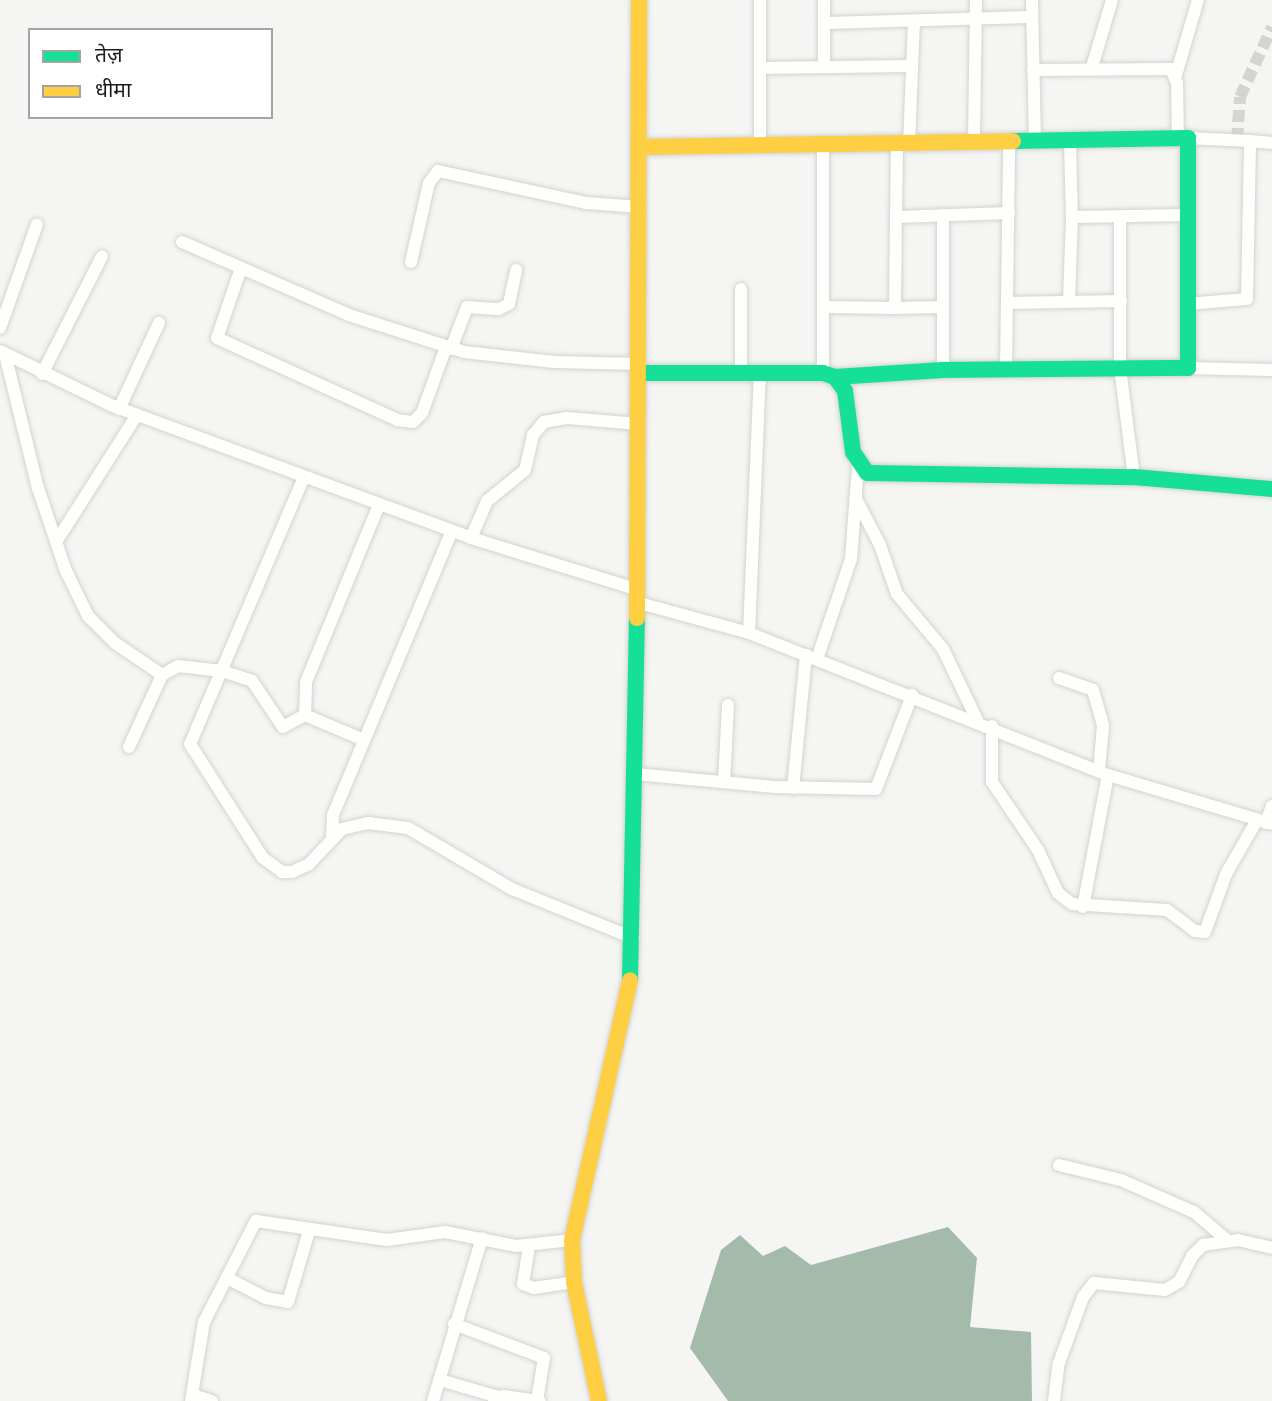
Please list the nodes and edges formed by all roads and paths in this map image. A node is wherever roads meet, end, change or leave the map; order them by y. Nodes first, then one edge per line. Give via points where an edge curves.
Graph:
1 (639, 0) edge
2 (760, 0) edge
3 (824, 0) edge
4 (976, 0) edge
5 (1032, 0) edge
6 (1112, 0) edge
7 (1198, 0) edge
8 (1031, 18) junction
9 (974, 19) junction
10 (914, 22) junction
11 (824, 23) junction
12 (910, 66) junction
13 (824, 67) junction
14 (1092, 67) junction
15 (760, 68) junction
16 (1033, 70) junction
17 (1176, 75) junction
18 (1183, 139) junction
19 (1250, 141) junction
20 (1009, 142) junction
21 (1035, 142) junction
22 (1272, 142) edge
23 (974, 143) junction
24 (1070, 143) junction
25 (903, 145) junction
26 (640, 147) junction
27 (760, 147) junction
28 (823, 147) junction
29 (640, 207) junction
30 (1009, 213) junction
31 (943, 215) junction
32 (1188, 215) junction
33 (896, 217) junction
34 (1072, 217) junction
35 (1120, 217) junction
36 (37, 224) dead end
37 (182, 242) dead end
38 (102, 256) dead end
39 (411, 262) dead end
40 (241, 268) junction
41 (516, 270) dead end
42 (741, 289) dead end
43 (1069, 300) junction
44 (1121, 302) junction
45 (1007, 303) junction
46 (1187, 304) junction
47 (826, 307) junction
48 (943, 307) junction
49 (895, 308) junction
50 (159, 323) dead end
51 (0, 328) edge
52 (448, 348) junction
53 (2, 353) edge
54 (1119, 368) junction
55 (1188, 368) junction
56 (640, 369) junction
57 (943, 370) junction
58 (1006, 370) junction
59 (1272, 370) edge
60 (741, 373) junction
61 (760, 373) junction
62 (42, 374) junction
63 (829, 375) junction
64 (119, 409) junction
65 (137, 415) junction
66 (639, 424) junction
67 (859, 465) junction
68 (304, 477) junction
69 (1134, 477) junction
70 (1272, 489) edge
71 (856, 499) junction
72 (379, 505) junction
73 (452, 531) junction
74 (471, 538) junction
75 (56, 542) junction
76 (636, 596) junction
77 (749, 633) junction
78 (811, 657) junction
79 (222, 670) junction
80 (162, 675) junction
81 (1059, 678) dead end
82 (912, 695) junction
83 (728, 705) dead end
84 (305, 715) junction
85 (977, 720) junction
86 (992, 726) junction
87 (365, 740) junction
88 (129, 747) dead end
89 (1104, 773) junction
90 (635, 774) junction
91 (723, 782) junction
92 (793, 788) junction
93 (1272, 806) edge
94 (1265, 822) edge
95 (332, 836) junction
96 (1083, 907) junction
97 (634, 938) junction
98 (1059, 1165) dead end
99 (309, 1231) junction
100 (482, 1238) junction
101 (572, 1240) junction
102 (1227, 1240) junction
103 (530, 1246) junction
104 (1272, 1248) edge
105 (227, 1278) junction
106 (574, 1282) junction
107 (454, 1324) junction
108 (440, 1380) junction
109 (192, 1398) edge
110 (496, 1399) edge
111 (212, 1401) edge
112 (433, 1401) edge
113 (538, 1401) edge
114 (599, 1401) edge
115 (1054, 1401) edge

1 - 26 street
2 - 15 street
3 - 11 street
4 - 9 street
5 - 8 street
6 - 14 street
7 - 17 street
8 - 9 street
8 - 16 street
9 - 10 street
9 - 23 street
10 - 11 street
10 - 12 street
11 - 13 street
12 - 13 street
12 - 25 street
13 - 15 street
14 - 16 street
14 - 17 street via 1167,68
15 - 27 street
16 - 21 street
17 - 18 street
18 - 19 street
18 - 24 street
18 - 32 street
19 - 22 street
19 - 46 street via 1247,299
20 - 21 street
20 - 23 street
20 - 30 street
21 - 24 street
23 - 25 street
24 - 34 street
25 - 28 street
25 - 33 street
26 - 27 street
26 - 29 street
27 - 28 street
28 - 47 street
29 - 39 street via 586,203 438,171 429,183
29 - 56 street
30 - 31 street
30 - 45 street
31 - 33 street
31 - 48 street
32 - 35 street
32 - 46 street
33 - 49 street
34 - 35 street
34 - 43 street
35 - 44 street
36 - 51 street
37 - 40 street
38 - 62 street
40 - 52 street via 349,315
40 - 52 street via 217,338 398,420 413,422 422,413
41 - 52 street via 509,304 499,309 467,307
42 - 60 street
43 - 44 street
43 - 45 street
44 - 54 street
45 - 58 street
46 - 55 street
47 - 49 street
47 - 63 street
48 - 49 street
48 - 57 street
50 - 64 street
52 - 56 street
53 - 62 street
53 - 75 street
54 - 55 street
54 - 58 street
54 - 69 street
55 - 59 street
56 - 60 street
56 - 66 street
57 - 58 street
57 - 63 street
60 - 61 street
61 - 63 street
61 - 77 street
62 - 64 street
63 - 67 street via 845,391
64 - 65 street
65 - 68 street
65 - 75 street
66 - 74 street via 567,418 544,422 533,435 525,470 487,501
66 - 76 street
67 - 69 street via 867,473 883,475 968,472
67 - 71 street
68 - 72 street
68 - 79 street
69 - 70 street
71 - 78 street via 848,574
71 - 85 street via 880,545 897,594 943,649
72 - 73 street
72 - 84 street via 306,682
73 - 74 street
73 - 87 street
74 - 76 street
75 - 80 street via 88,616 115,643
76 - 77 street
76 - 90 street
77 - 78 street
78 - 82 street
78 - 92 street
79 - 80 street via 178,666
79 - 84 street via 260,687 283,727
79 - 95 street via 190,744 214,786 263,858 282,872 303,869
80 - 88 street
81 - 89 street via 1093,690 1103,726
82 - 85 street
82 - 92 street via 876,789
83 - 91 street
84 - 87 street
85 - 86 street
86 - 89 street
86 - 96 street via 992,782 1038,850 1058,893
87 - 95 street via 333,815
89 - 94 street
89 - 96 street
90 - 91 street
90 - 97 street
91 - 92 street
93 - 94 street
94 - 96 street via 1226,874 1205,932 1167,909
95 - 97 street via 354,824 414,830 466,866 512,889
97 - 101 street via 632,971
98 - 102 street via 1121,1180 1194,1212
99 - 100 street via 387,1240 445,1232
99 - 105 street via 268,1219 256,1221
99 - 105 street via 288,1302 266,1298
100 - 103 street
100 - 107 street
101 - 103 street
101 - 106 street
102 - 104 street
102 - 115 street via 1197,1249 1174,1288 1094,1283 1083,1297 1059,1363
103 - 106 street via 523,1284 534,1288
105 - 109 street via 204,1322
106 - 114 street
107 - 108 street
107 - 113 street via 544,1358
108 - 110 street
108 - 112 street
109 - 111 street
110 - 113 street

